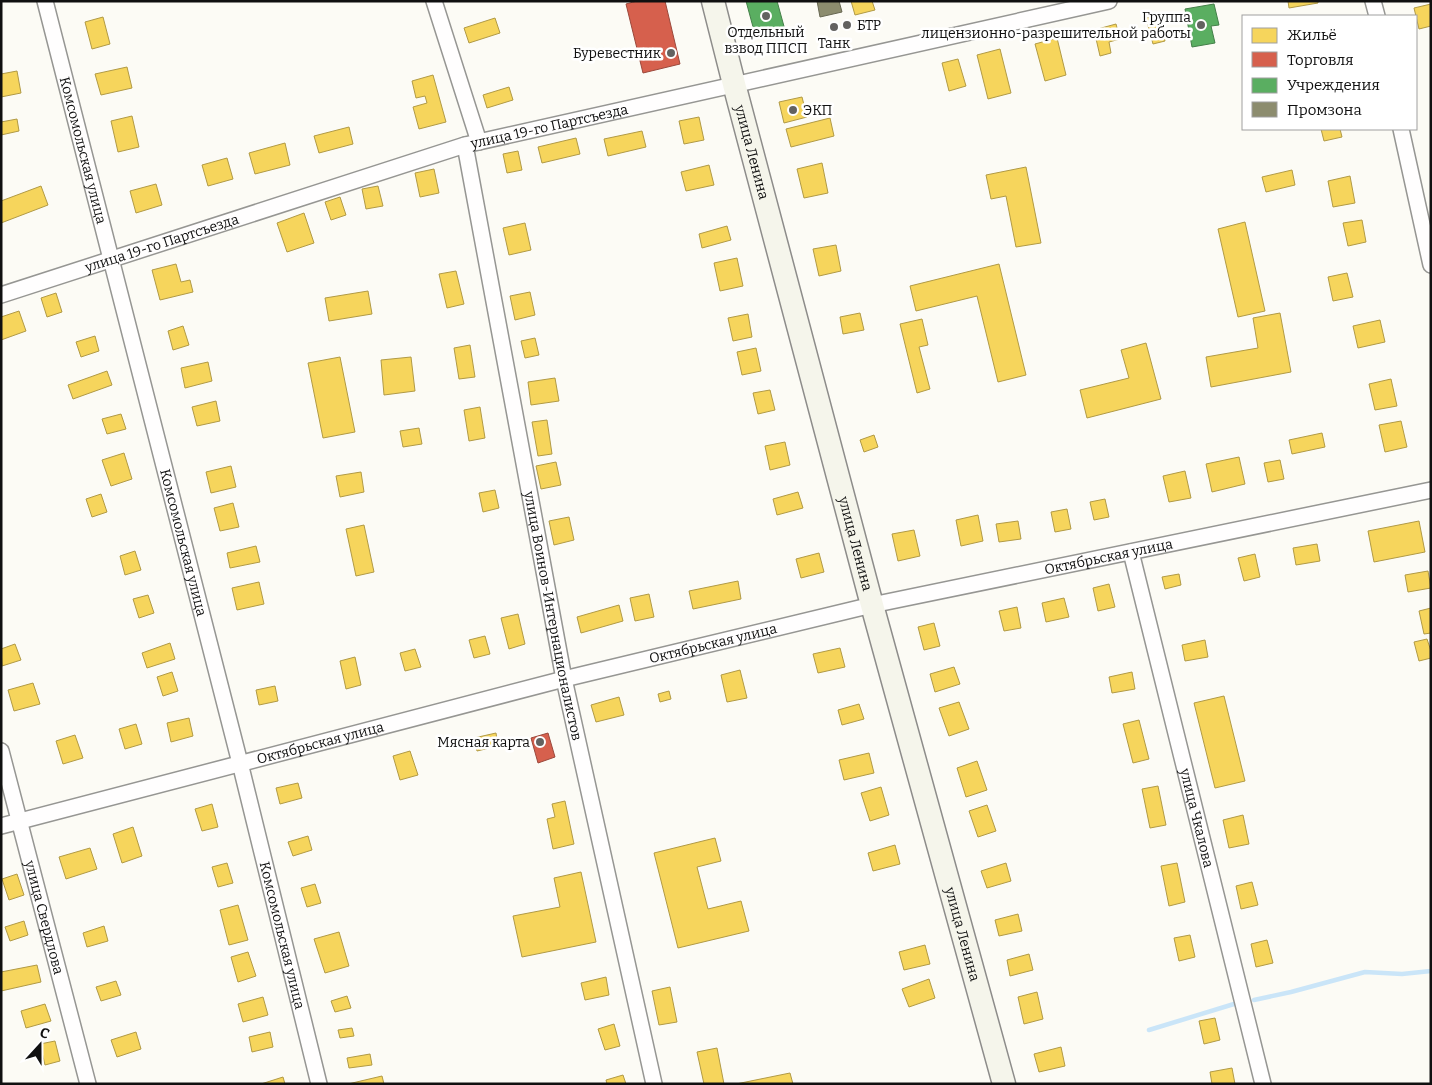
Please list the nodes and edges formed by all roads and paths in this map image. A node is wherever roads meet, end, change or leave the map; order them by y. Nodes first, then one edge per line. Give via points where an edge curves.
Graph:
1 (45, 1) edge
2 (434, 1) edge
3 (713, 1) edge
4 (1109, 1) edge
5 (1373, 1) edge
6 (1376, 15) edge
7 (734, 84) junction
8 (1401, 130) edge
9 (472, 143) junction
10 (112, 258) junction
11 (1431, 265) edge
12 (1, 295) edge
13 (1431, 490) edge
14 (1131, 552) junction
15 (872, 605) junction
16 (564, 679) junction
17 (1, 751) edge
18 (240, 763) junction
19 (20, 821) junction
20 (1, 826) edge
21 (88, 1084) edge
22 (319, 1084) edge
23 (654, 1084) edge
24 (1004, 1084) edge
25 (1263, 1084) edge

1 - 10 street, Комсомольская улица
2 - 9 street, улица Воинов-Интернационалистов
3 - 7 main road, улица Ленина
4 - 7 street, улица 19-го Партсъезда
5 - 6 street
7 - 9 street, улица 19-го Партсъезда
7 - 15 main road, улица Ленина
8 - 11 street
9 - 10 street, улица 19-го Партсъезда
9 - 16 street, улица Воинов-Интернационалистов
10 - 12 street, улица 19-го Партсъезда
10 - 18 street, Комсомольская улица
13 - 14 street, Октябрьская улица
14 - 15 street, Октябрьская улица
14 - 25 street, улица Чкалова
15 - 16 street, Октябрьская улица
15 - 24 main road, улица Ленина
16 - 18 street, Октябрьская улица
16 - 23 street, улица Воинов-Интернационалистов
17 - 19 street, улица Свердлова
18 - 19 street, Октябрьская улица
18 - 22 street, Комсомольская улица
19 - 20 street, Октябрьская улица
19 - 21 street, улица Свердлова

